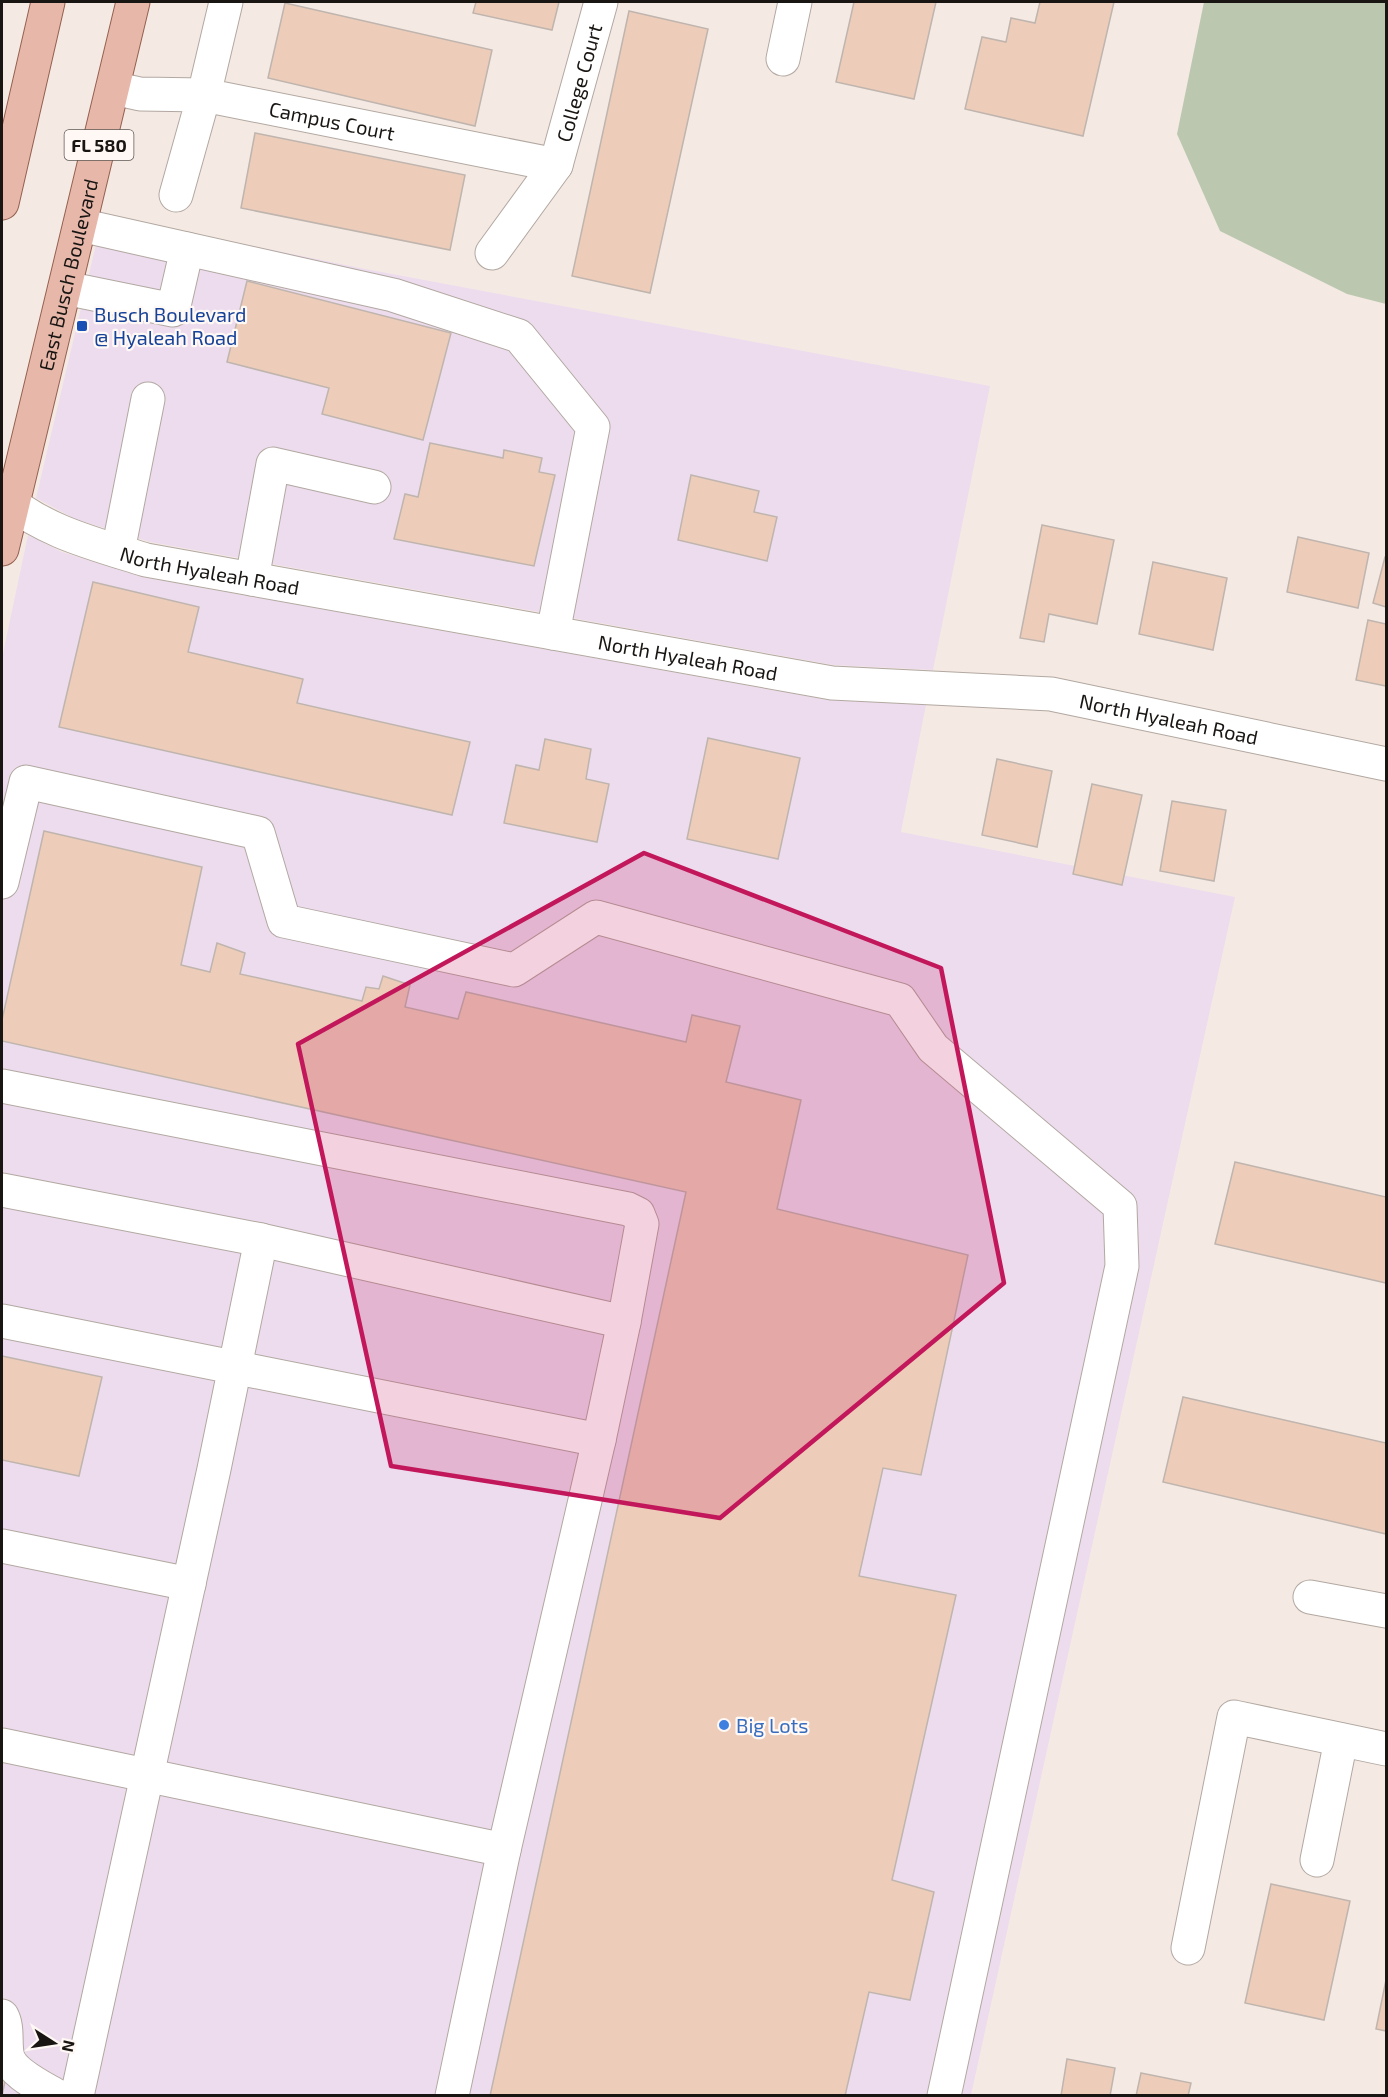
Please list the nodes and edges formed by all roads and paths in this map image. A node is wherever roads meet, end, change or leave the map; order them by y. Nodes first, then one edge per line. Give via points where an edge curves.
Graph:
1 (48, 2) edge
2 (133, 2) edge
3 (226, 2) edge
4 (601, 2) edge
5 (795, 2) edge
6 (783, 59) dead end
7 (113, 88) junction
8 (204, 95) junction
9 (556, 165) junction
10 (176, 195) dead end
11 (2, 203) edge
12 (80, 225) junction
13 (187, 249) junction
14 (492, 253) dead end
15 (65, 288) junction
16 (148, 399) dead end
17 (374, 486) dead end
18 (7, 500) edge
19 (2, 549) edge
20 (118, 551) junction
21 (252, 579) junction
22 (553, 633) junction
23 (1386, 764) edge
24 (2, 882) edge
25 (2, 1086) edge
26 (2, 1190) edge
27 (261, 1240) junction
28 (2, 1321) edge
29 (624, 1322) junction
30 (236, 1367) junction
31 (599, 1440) junction
32 (2, 1546) edge
33 (189, 1584) junction
34 (1310, 1597) dead end
35 (1386, 1611) edge
36 (1341, 1740) junction
37 (2, 1745) edge
38 (1386, 1749) edge
39 (147, 1776) junction
40 (504, 1850) junction
41 (1317, 1860) dead end
42 (1188, 1948) dead end
43 (2, 2016) edge
44 (57, 2096) edge
45 (77, 2096) edge
46 (452, 2096) edge
47 (944, 2096) edge

1 - 11 main road
2 - 7 main road, East Busch Boulevard / FL 580
3 - 8 street
4 - 9 street, College Court
5 - 6 street
7 - 8 street, Campus Court via 141,94
7 - 12 main road, East Busch Boulevard / FL 580
8 - 9 street, Campus Court
8 - 10 street
9 - 14 street
12 - 13 street
12 - 15 main road, East Busch Boulevard / FL 580
13 - 15 street via 173,310
13 - 22 street via 393,296 519,336 593,427
15 - 18 main road, East Busch Boulevard / FL 580
16 - 20 street
17 - 21 street via 273,464
18 - 19 main road, East Busch Boulevard / FL 580
18 - 20 street, North Hyaleah Road via 68,535
20 - 21 street, North Hyaleah Road via 146,560
21 - 22 street, North Hyaleah Road
22 - 23 street, North Hyaleah Road via 832,683 1051,694
24 - 47 street via 26,782 258,833 284,921 514,970 596,917 900,1000 933,1048 1120,1206 1122,1266
25 - 29 street via 628,1209 638,1214 642,1224
26 - 27 street
27 - 29 street
27 - 30 street
28 - 30 street
29 - 31 street
30 - 31 street
30 - 33 street
31 - 40 street
32 - 33 street
33 - 39 street
34 - 35 street
36 - 38 street
36 - 41 street
36 - 42 street via 1234,1717
37 - 39 street
39 - 40 street
39 - 45 street
40 - 46 street
43 - 44 street via 6,2022 7,2057 25,2078

